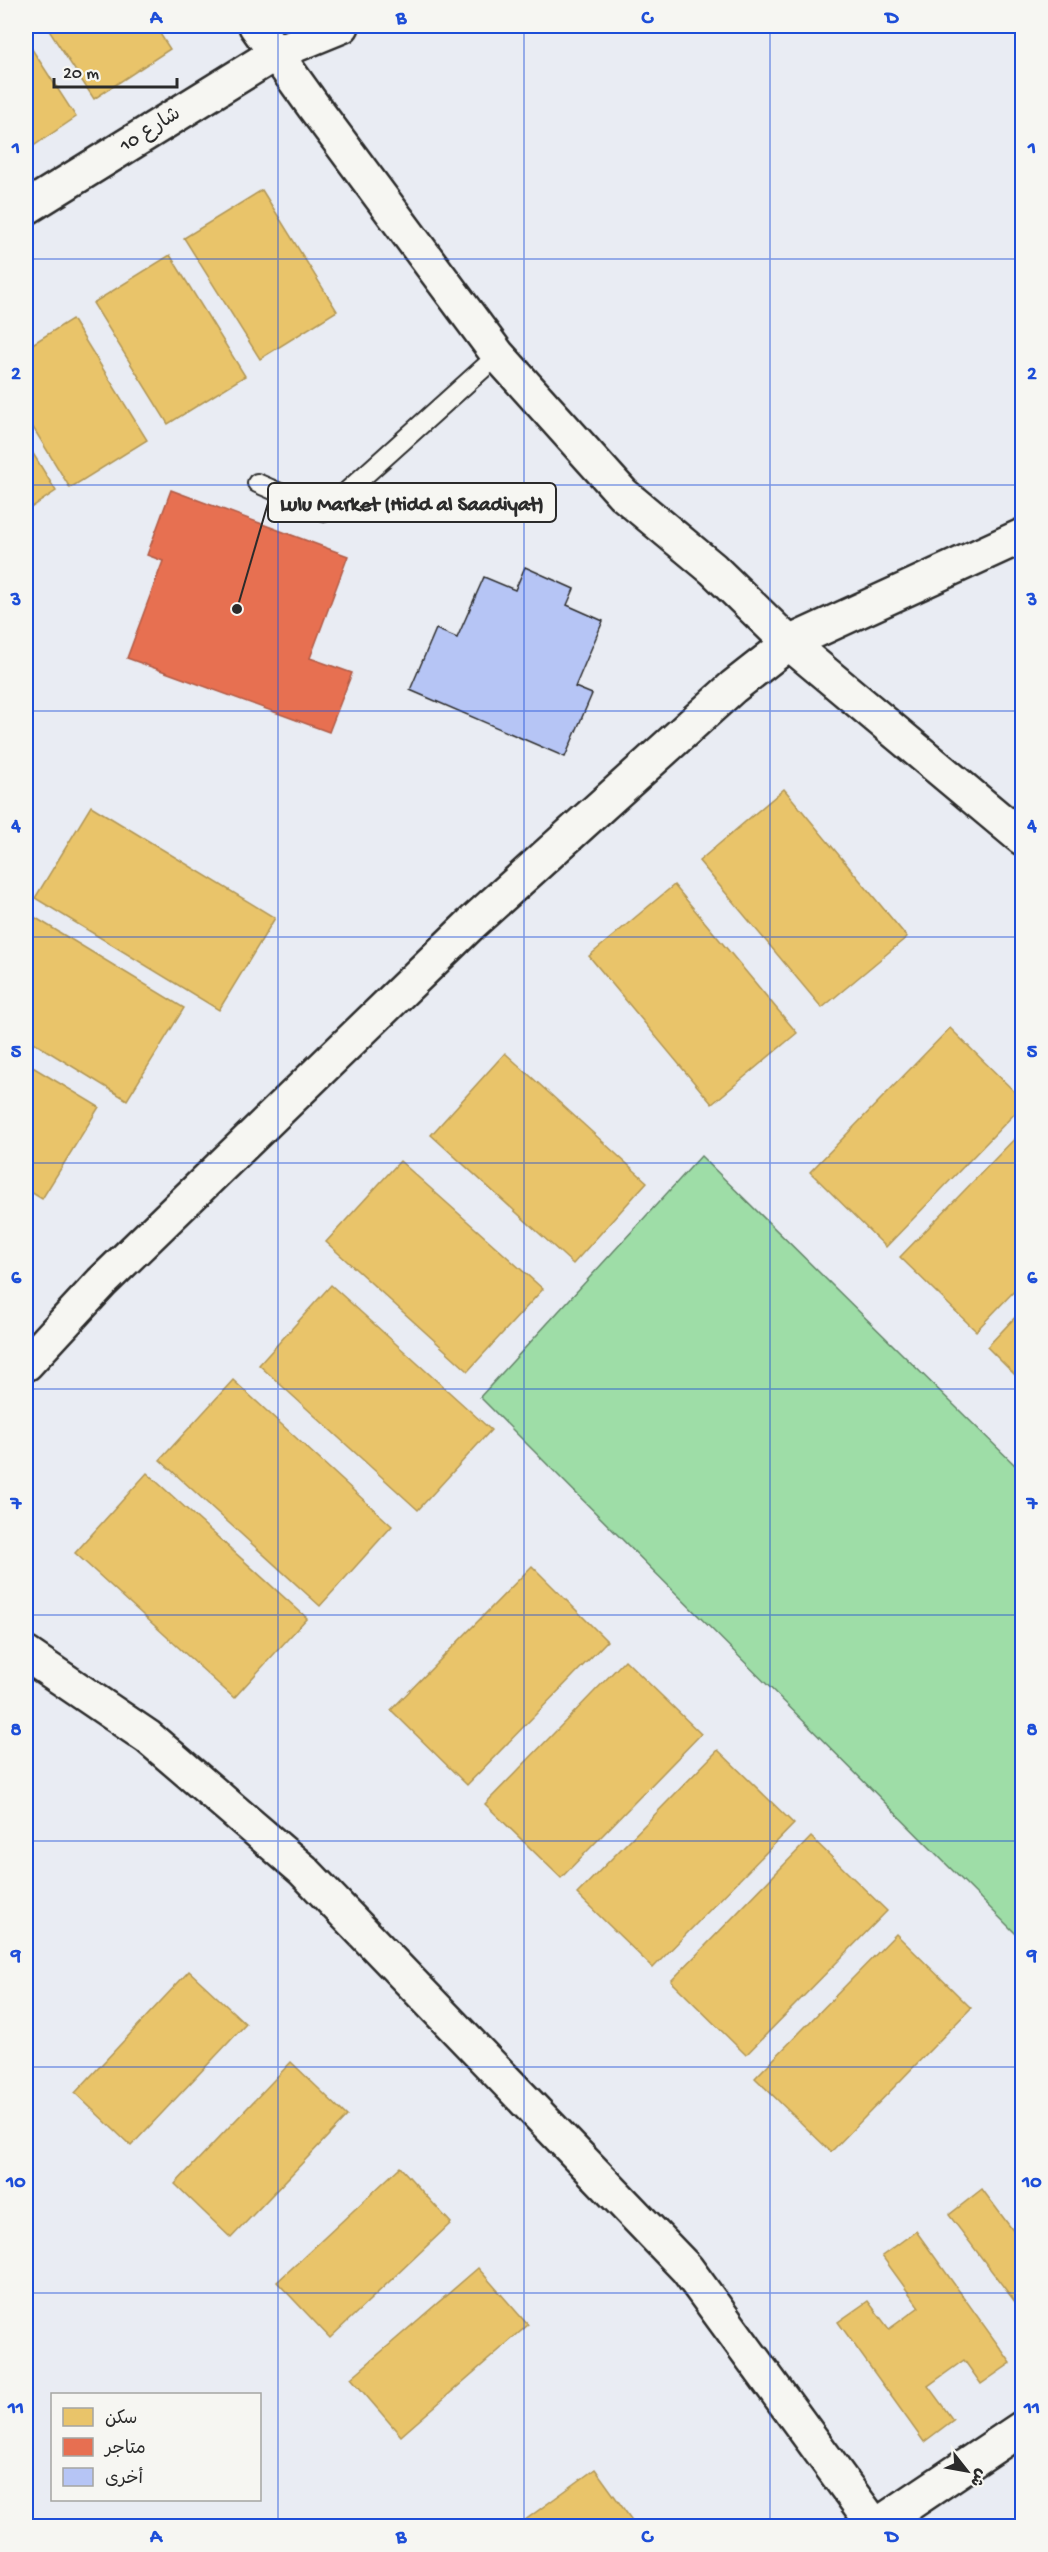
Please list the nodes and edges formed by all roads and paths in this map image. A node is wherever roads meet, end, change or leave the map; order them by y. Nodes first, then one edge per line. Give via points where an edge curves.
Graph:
1 (256, 26) edge
2 (342, 26) edge
3 (276, 53) junction
4 (26, 208) edge
5 (498, 355) junction
6 (257, 483) dead end
7 (1023, 536) edge
8 (789, 643) junction
9 (1023, 838) edge
10 (26, 1364) edge
11 (26, 1654) edge
12 (1023, 2428) edge
13 (876, 2526) edge

1 - 3 street
2 - 3 street, شارع 10
3 - 4 street, شارع 10
3 - 5 street
5 - 6 lane via 324,512
5 - 8 street via 623,494 713,568
7 - 8 street
8 - 9 street
8 - 10 street via 725,694 471,924 102,1282
11 - 13 street via 148,1737 303,1870 687,2269
12 - 13 street

